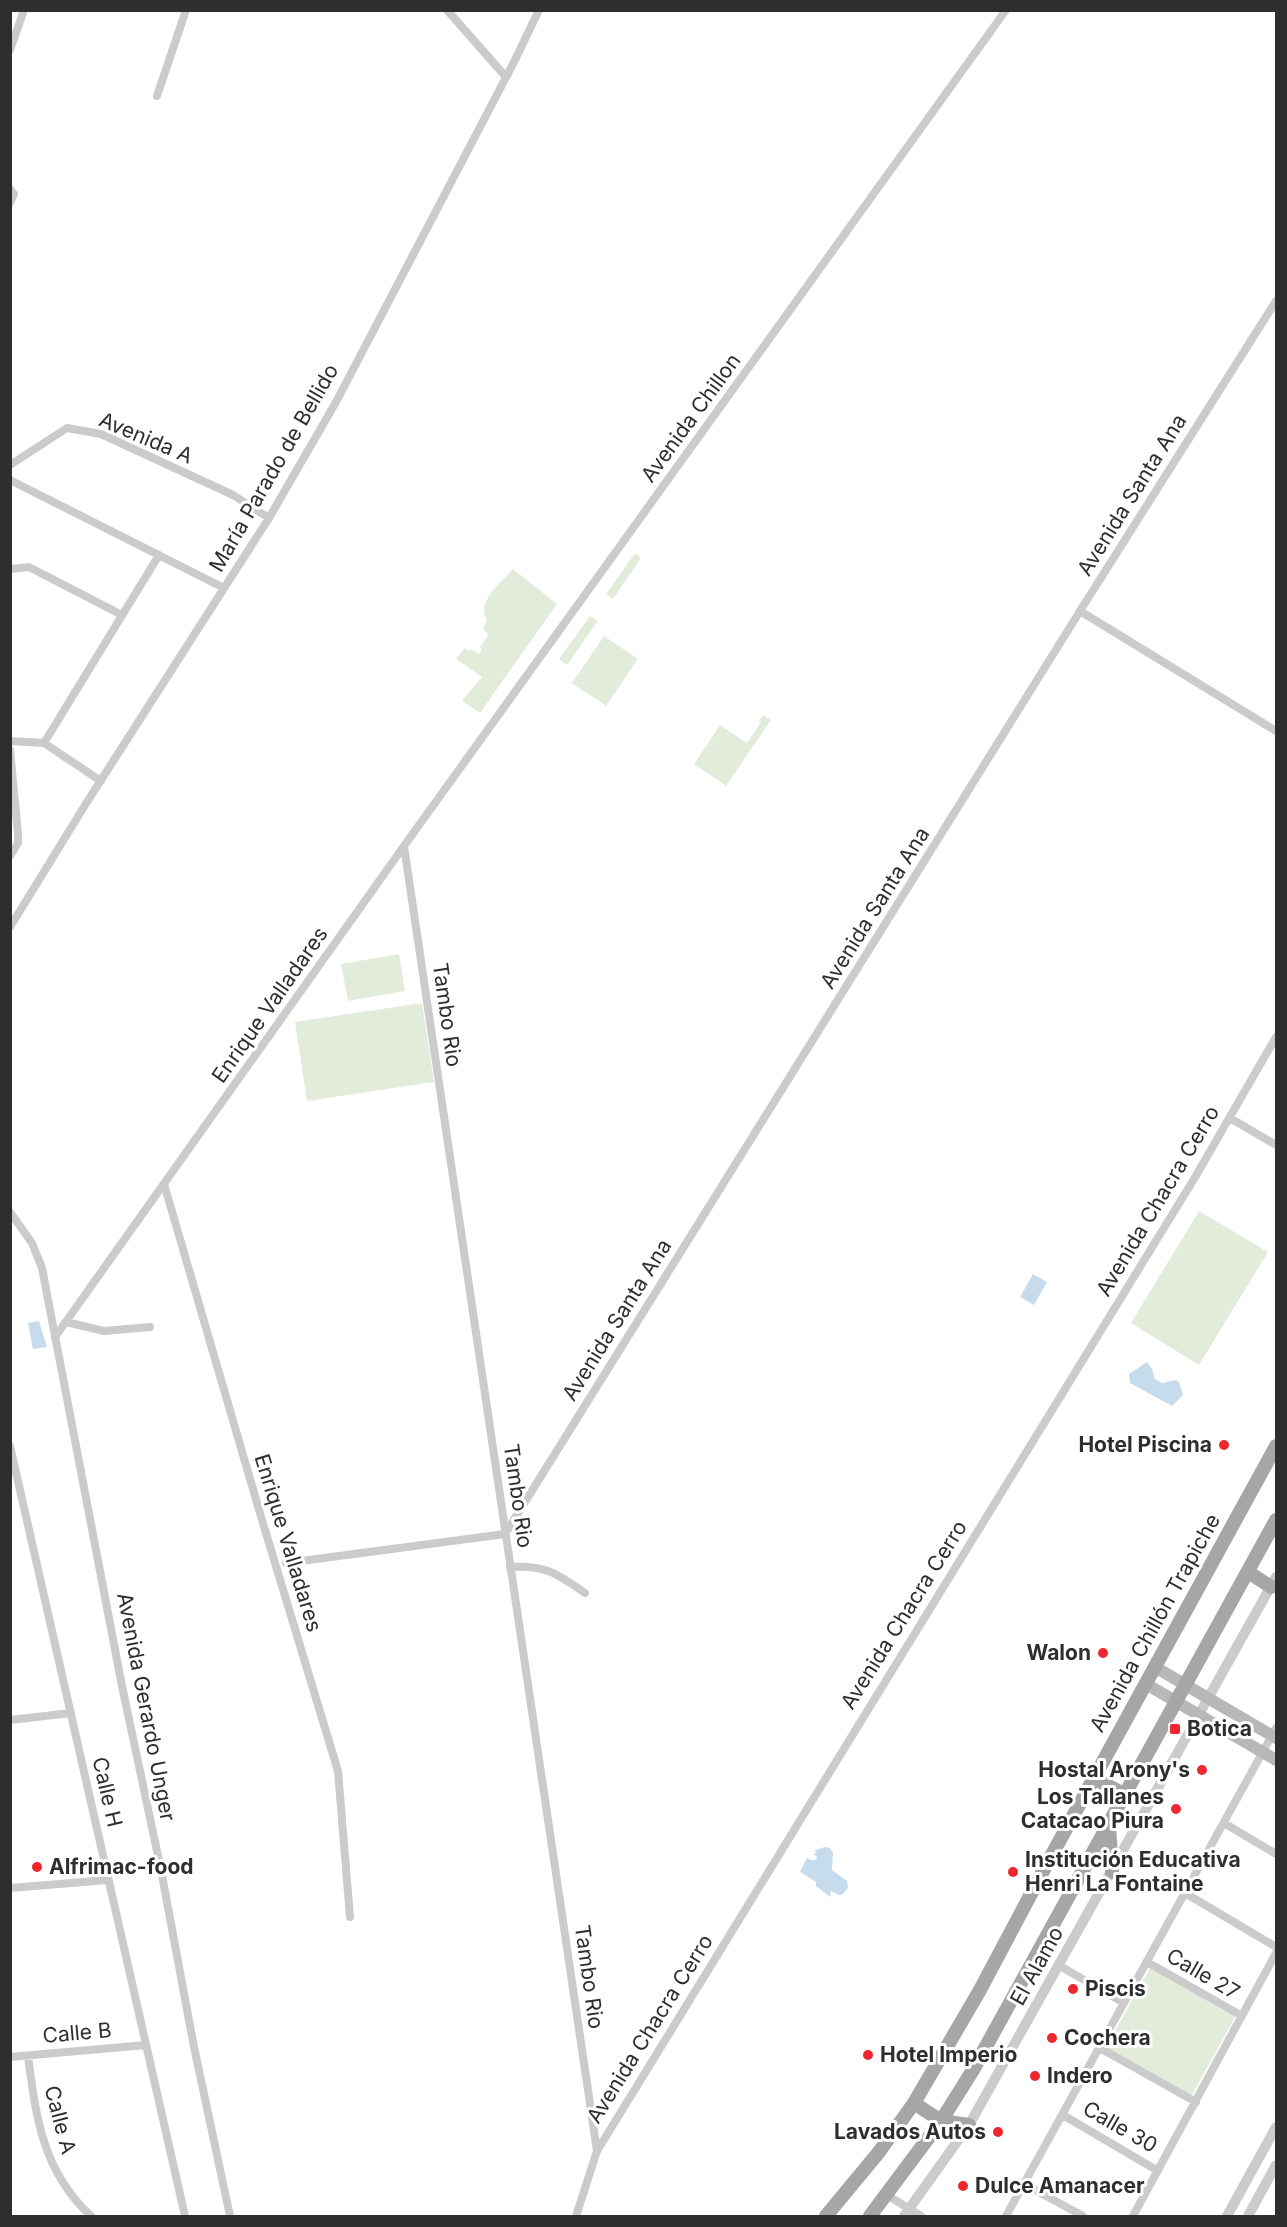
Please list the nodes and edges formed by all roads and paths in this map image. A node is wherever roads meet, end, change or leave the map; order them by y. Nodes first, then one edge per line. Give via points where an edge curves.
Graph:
1 (24, 10) edge
2 (186, 10) edge
3 (447, 10) edge
4 (539, 10) edge
5 (1006, 10) edge
6 (10, 50) edge
7 (506, 77) junction
8 (157, 96) dead end
9 (10, 189) edge
10 (10, 203) edge
11 (1276, 301) edge
12 (10, 465) edge
13 (10, 480) edge
14 (269, 518) junction
15 (159, 555) junction
16 (10, 569) edge
17 (224, 588) junction
18 (1080, 611) junction
19 (122, 615) junction
20 (1276, 731) edge
21 (10, 741) edge
22 (44, 743) junction
23 (10, 750) edge
24 (101, 781) junction
25 (404, 846) junction
26 (10, 856) edge
27 (10, 927) edge
28 (1276, 1038) edge
29 (1230, 1118) junction
30 (1276, 1145) edge
31 (164, 1184) junction
32 (10, 1212) edge
33 (66, 1322) junction
34 (150, 1327) dead end
35 (55, 1337) junction
36 (10, 1446) edge
37 (1275, 1452) edge
38 (1276, 1520) edge
39 (505, 1534) junction
40 (286, 1563) dead end
41 (510, 1567) junction
42 (1248, 1572) junction
43 (1274, 1582) edge
44 (585, 1593) dead end
45 (1155, 1667) junction
46 (1146, 1684) junction
47 (1185, 1685) junction
48 (1209, 1699) junction
49 (1176, 1702) junction
50 (71, 1713) junction
51 (1200, 1716) junction
52 (10, 1720) edge
53 (1275, 1734) edge
54 (1263, 1752) junction
55 (1276, 1760) edge
56 (1094, 1778) junction
57 (1125, 1795) junction
58 (1224, 1823) junction
59 (1109, 1824) junction
60 (1276, 1854) edge
61 (1112, 1872) junction
62 (108, 1880) junction
63 (10, 1888) edge
64 (1185, 1893) junction
65 (350, 1917) dead end
66 (1276, 1947) edge
67 (1276, 1953) edge
68 (1147, 1962) junction
69 (1060, 1966) junction
70 (1124, 2003) junction
71 (1242, 2016) junction
72 (146, 2045) junction
73 (1100, 2048) junction
74 (28, 2056) junction
75 (10, 2057) edge
76 (1196, 2102) junction
77 (914, 2103) junction
78 (1063, 2115) junction
79 (941, 2121) junction
80 (969, 2125) junction
81 (1276, 2127) edge
82 (597, 2151) junction
83 (1276, 2165) edge
84 (1158, 2171) junction
85 (1024, 2184) junction
86 (886, 2195) junction
87 (907, 2213) edge
88 (91, 2217) edge
89 (185, 2217) edge
90 (230, 2217) edge
91 (576, 2217) edge
92 (826, 2217) edge
93 (870, 2217) edge
94 (921, 2217) edge
95 (1006, 2217) edge
96 (1083, 2217) edge
97 (1134, 2217) edge
98 (1227, 2217) edge
99 (1248, 2217) edge

1 - 6 street
2 - 8 street
3 - 7 street
4 - 7 street, María Parado de Bellido
5 - 25 street, Avenida Chillon
7 - 14 street, María Parado de Bellido via 336,402
9 - 10 street via 14,194
11 - 18 street, Avenida Santa Ana
12 - 14 street, Avenida A via 67,428 101,434 233,495
13 - 15 street
14 - 17 street, María Parado de Bellido
15 - 17 street
15 - 19 street
16 - 19 street via 29,567
17 - 24 street, María Parado de Bellido
18 - 20 street
18 - 39 street, Avenida Santa Ana
19 - 22 street
21 - 22 street
22 - 24 street
23 - 26 street via 18,834 18,843
24 - 27 street, María Parado de Bellido
25 - 31 street, Enrique Valladares
25 - 39 street, Tambo Rio
28 - 29 street, Avenida Chacra Cerro
29 - 30 street
29 - 82 street, Avenida Chacra Cerro
31 - 33 street, Enrique Valladares
31 - 65 street, Enrique Valladares via 338,1771
32 - 35 street, Avenida Gerardo Unger via 32,1243 42,1268
33 - 34 street via 104,1331
33 - 35 street, Enrique Valladares
35 - 90 street, Avenida Gerardo Unger
36 - 50 street, Calle H
37 - 45 main road, Avenida Chillón Trapiche
38 - 42 main road
39 - 40 street
39 - 41 street, Tambo Rio
41 - 44 street via 554,1572
41 - 82 street, Tambo Rio
42 - 43 main road
42 - 47 main road
43 - 48 street, El Alamo
45 - 46 main road, Avenida Chillón Trapiche
45 - 47 main road
46 - 49 main road
46 - 56 main road, Avenida Chillón Trapiche
47 - 48 main road
47 - 49 main road
48 - 51 street, El Alamo
48 - 53 main road
49 - 51 main road
49 - 57 main road
50 - 52 street
50 - 62 street, Calle H
51 - 54 main road
51 - 61 street, El Alamo
53 - 54 street
54 - 55 main road
54 - 58 street
56 - 57 main road
56 - 77 main road, Avenida Chillón Trapiche via 1004,1947
57 - 59 main road
58 - 60 street
58 - 64 street
59 - 61 main road
59 - 79 main road
61 - 69 street, El Alamo
62 - 63 street
62 - 72 street, Calle H
64 - 66 street
64 - 68 street
67 - 71 street
68 - 70 street
68 - 71 street, Calle 27
69 - 70 street
69 - 80 street, El Alamo
70 - 73 street
71 - 76 street
72 - 74 street, Calle B
72 - 89 street, Calle H
73 - 76 street
73 - 78 street
74 - 75 street, Calle B
74 - 88 street, Calle A via 39,2128 47,2153 75,2201
76 - 84 street
77 - 79 main road
77 - 92 main road, Avenida Chillón Trapiche
78 - 84 street, Calle 30
78 - 85 street
79 - 80 main road
79 - 86 main road
80 - 87 street, El Alamo
81 - 98 street
82 - 91 street, Avenida Chacra Cerro
83 - 99 street
84 - 97 street
85 - 95 street
85 - 96 street
86 - 87 street
86 - 93 main road
87 - 94 street

